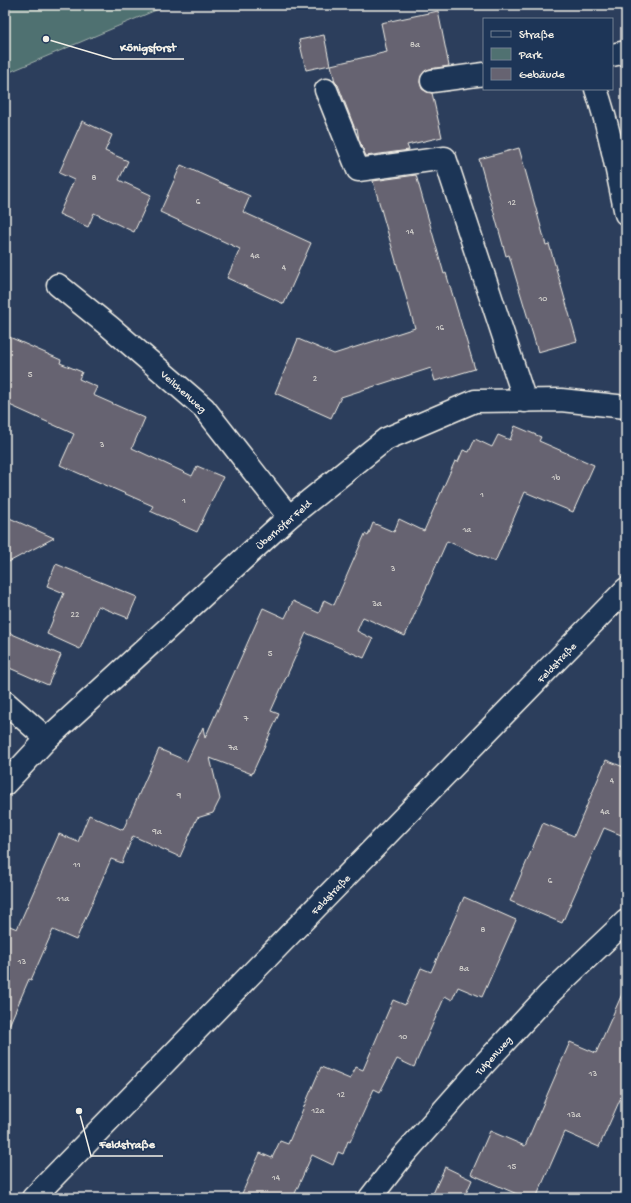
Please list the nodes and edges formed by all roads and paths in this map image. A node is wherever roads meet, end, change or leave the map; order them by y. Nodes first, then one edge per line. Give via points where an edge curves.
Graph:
1 (626, 52) edge
2 (613, 55) edge
3 (483, 74) edge
4 (432, 81) dead end
5 (326, 90) dead end
6 (596, 90) edge
7 (626, 214) edge
8 (58, 285) dead end
9 (525, 401) junction
10 (626, 407) edge
11 (289, 517) junction
12 (626, 589) edge
13 (5, 702) edge
14 (47, 739) junction
15 (5, 784) edge
16 (626, 921) edge
17 (33, 1198) edge
18 (370, 1198) edge

1 - 2 street
3 - 4 street
5 - 9 street via 358,170 445,158
6 - 7 street via 604,113
8 - 11 street, Veilchenweg via 110,326 204,408
9 - 10 street, Überhöfer Feld via 561,400
9 - 11 street, Überhöfer Feld via 475,401 386,439
11 - 14 street, Überhöfer Feld
12 - 17 street, Feldstraße
13 - 14 street
14 - 15 street, Überhöfer Feld
16 - 18 street, Tulpenweg via 549,994 486,1062

